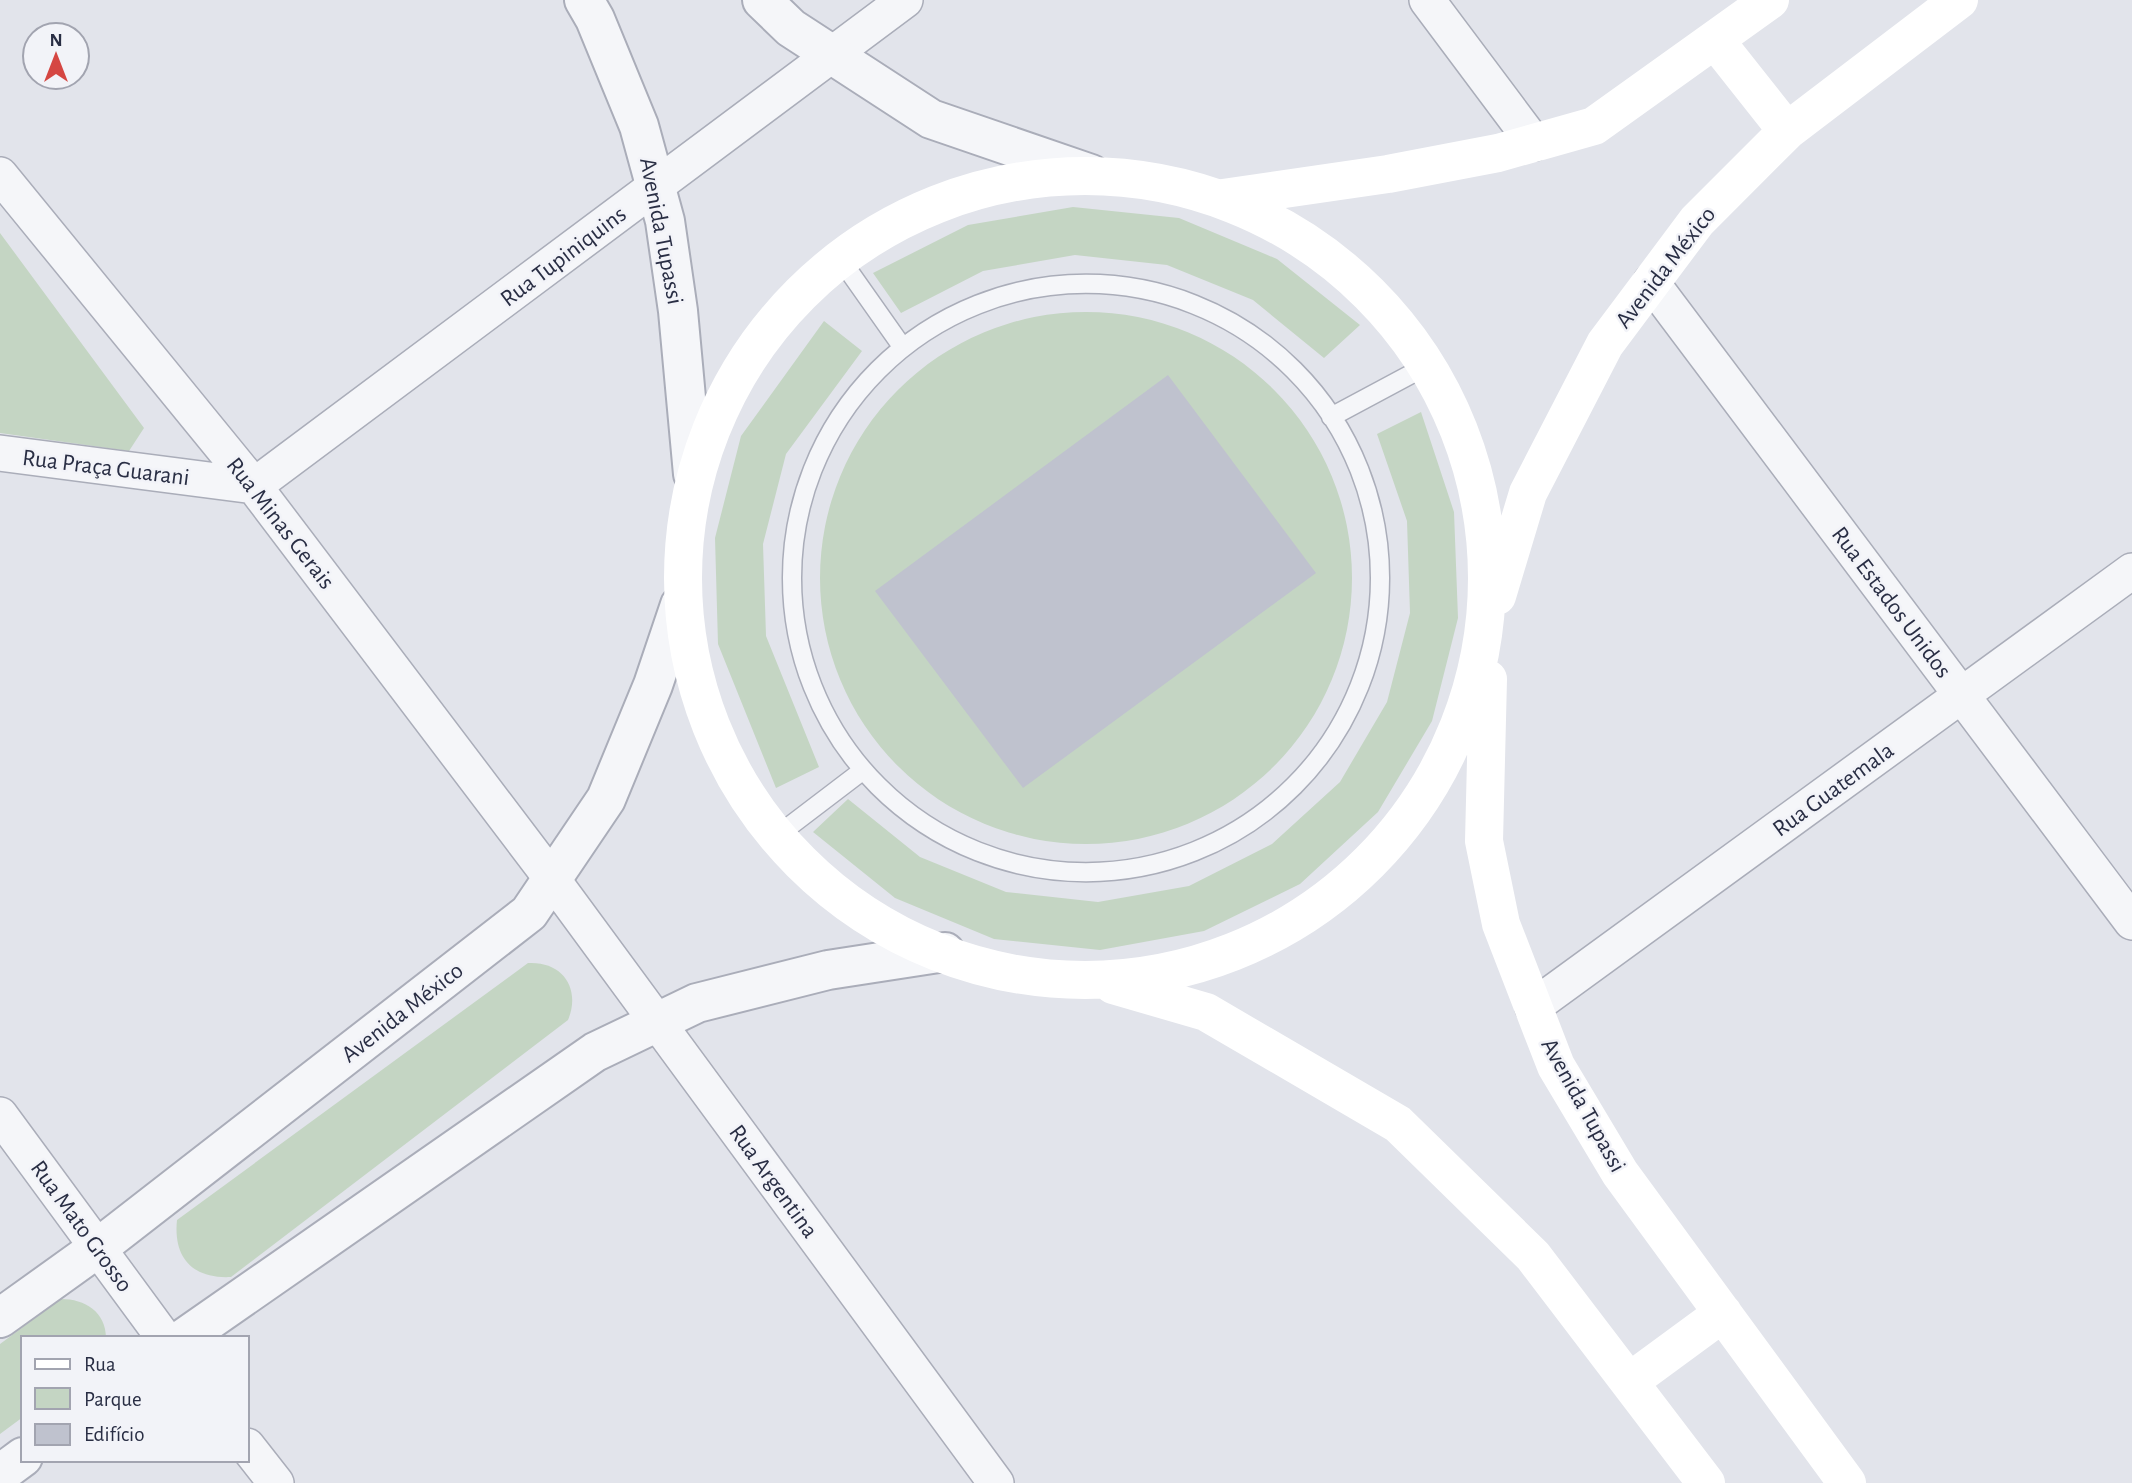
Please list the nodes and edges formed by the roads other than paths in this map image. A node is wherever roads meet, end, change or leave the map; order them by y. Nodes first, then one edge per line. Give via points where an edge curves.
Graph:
1 (584, 0) edge
2 (762, 0) edge
3 (905, 0) edge
4 (1427, 0) edge
5 (1770, 0) edge
6 (1959, 0) edge
7 (1716, 40) junction
8 (832, 55) junction
9 (1787, 131) junction
10 (1534, 143) junction
11 (1091, 174) junction
12 (0, 175) edge
13 (655, 187) junction
14 (1223, 198) junction
15 (839, 257) junction
16 (1651, 282) junction
17 (901, 345) junction
18 (1430, 364) junction
19 (1331, 417) junction
20 (0, 453) edge
21 (693, 474) junction
22 (254, 486) junction
23 (2132, 571) edge
24 (680, 605) junction
25 (1489, 621) junction
26 (1961, 695) junction
27 (862, 771) junction
28 (774, 838) junction
29 (552, 879) junction
30 (2132, 922) edge
31 (946, 952) junction
32 (1087, 977) junction
33 (1534, 1007) junction
34 (657, 1022) junction
35 (0, 1115) edge
36 (99, 1247) junction
37 (1723, 1313) junction
38 (0, 1318) edge
39 (162, 1336) edge
40 (187, 1336) edge
41 (1629, 1382) junction
42 (248, 1447) edge
43 (21, 1458) edge
44 (0, 1474) edge
45 (276, 1483) edge
46 (996, 1483) edge
47 (1706, 1483) edge
48 (1847, 1483) edge

1 - 13 street, Avenida Tupassi via 639,126
2 - 8 street via 791,28
3 - 8 street, Rua Tupiniquins
4 - 10 street
5 - 7 main road
6 - 9 main road, Avenida México
7 - 9 main road
7 - 10 main road via 1594,126
8 - 11 street via 931,119
8 - 13 street, Rua Tupiniquins
9 - 16 main road, Avenida México via 1697,221
10 - 14 main road via 1388,174
11 - 14 main road
11 - 15 main road via 958,195
12 - 22 street, Rua Minas Gerais
13 - 21 street, Avenida Tupassi via 665,221 678,311
13 - 22 street, Rua Tupiniquins
14 - 18 main road via 1340,264
15 - 17 lane
15 - 21 main road via 747,353
16 - 25 main road, Avenida México via 1605,344 1528,492
16 - 26 street, Rua Estados Unidos
17 - 19 lane via 993,298 1076,284 1160,293 1238,324 1304,377
17 - 27 lane via 855,393 812,466 791,547 794,631 821,711
18 - 19 lane
18 - 25 main road via 1481,488
19 - 27 lane via 1351,446 1378,526 1381,610 1361,691 1318,763 1255,820 1180,858 1097,873 1013,864 935,832
20 - 22 street, Rua Praça Guarani
21 - 24 main road
22 - 29 street, Rua Minas Gerais
23 - 26 street, Rua Guatemala
24 - 28 main road via 710,734
24 - 29 street, Avenida México via 606,799
25 - 32 main road via 1453,750 1376,861 1269,938 1142,978
25 - 33 main road, Avenida Tupassi via 1484,841 1501,924
26 - 30 street, Rua Estados Unidos
26 - 33 street, Rua Guatemala
27 - 28 lane
28 - 31 main road via 884,930
29 - 34 street, Rua Argentina
29 - 36 street, Avenida México via 529,913
31 - 32 main road via 1009,975
31 - 34 street via 815,974 697,1003
32 - 41 main road via 1206,1012 1398,1124 1533,1256
33 - 37 main road, Avenida Tupassi via 1556,1066 1620,1173
34 - 40 street via 595,1052
34 - 46 street, Rua Argentina
35 - 36 street, Rua Mato Grosso
36 - 38 street, Avenida México
36 - 39 street, Rua Mato Grosso
37 - 41 main road
37 - 48 main road, Avenida Tupassi
41 - 47 main road
42 - 45 street
43 - 44 street

